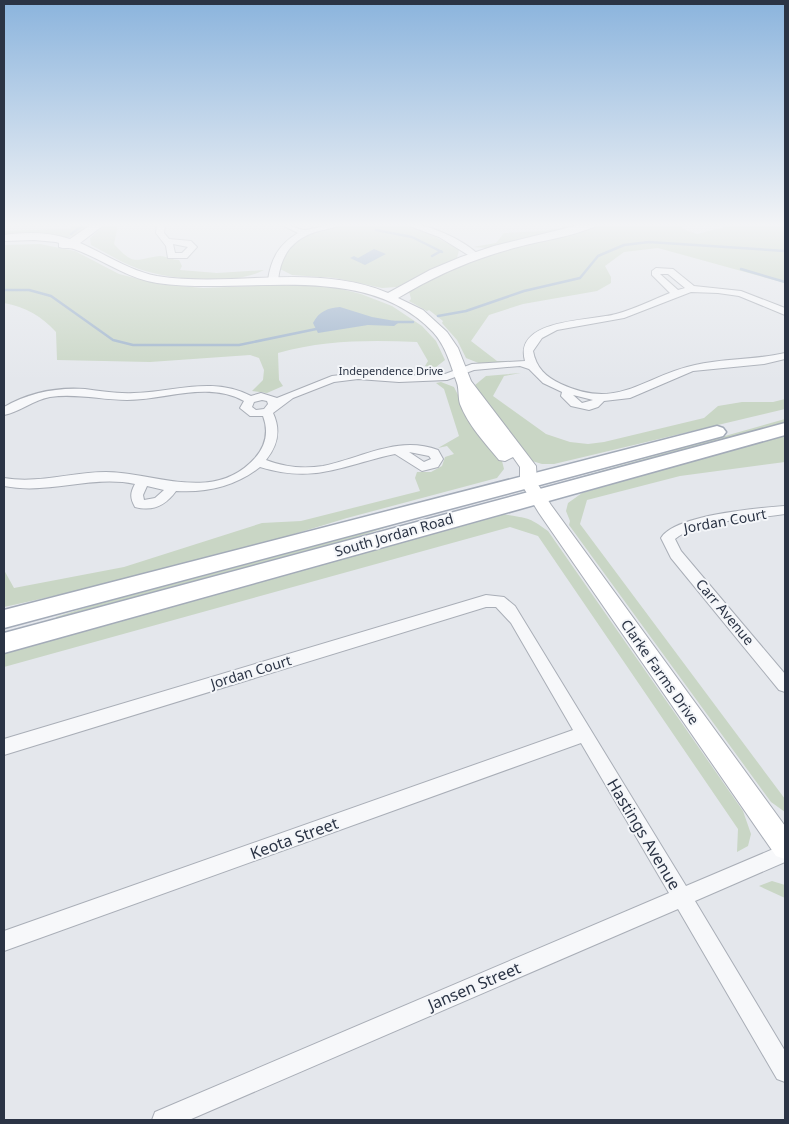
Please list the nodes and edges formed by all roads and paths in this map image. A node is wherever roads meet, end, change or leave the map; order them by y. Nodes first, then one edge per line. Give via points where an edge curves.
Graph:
1 (148, 276) edge
2 (273, 276) edge
3 (426, 276) edge
4 (659, 276) edge
5 (677, 276) edge
6 (273, 280) junction
7 (693, 290) junction
8 (676, 293) junction
9 (389, 298) junction
10 (417, 312) joint
11 (785, 312) edge
12 (431, 324) joint
13 (785, 356) edge
14 (532, 366) junction
15 (462, 379) junction
16 (4, 398) edge
17 (250, 400) junction
18 (269, 405) junction
19 (8, 409) edge
20 (785, 414) edge
21 (785, 429) edge
22 (399, 451) dead end
23 (258, 462) junction
24 (144, 480) junction
25 (5, 485) edge
26 (173, 487) junction
27 (532, 489) junction
28 (785, 511) edge
29 (668, 538) joint
30 (499, 600) joint
31 (4, 619) edge
32 (4, 643) edge
33 (785, 685) edge
34 (584, 734) junction
35 (4, 747) edge
36 (785, 847) edge
37 (785, 853) edge
38 (682, 897) junction
39 (4, 941) edge
40 (785, 1071) edge
41 (163, 1120) edge

1 - 6 street via 214,283
2 - 6 street
3 - 9 street
4 - 8 street
5 - 7 street
6 - 9 street via 331,282
7 - 8 street
7 - 11 street via 736,292
8 - 14 street via 627,314 559,326 543,332 529,347
9 - 10 street
10 - 12 street
12 - 15 street, Clarke Farms Drive via 451,348
13 - 14 street via 764,362 700,366 674,373 635,393 601,397 596,404 584,407 571,402 568,391 548,381
14 - 15 street, Independence Drive via 524,370 475,374
15 - 18 street, Independence Drive via 383,374 351,376 311,382
15 - 27 street, Clarke Farms Drive via 467,406
16 - 19 street
17 - 18 street, Independence Drive
17 - 18 street via 246,408 250,412 258,414
17 - 19 street via 231,391 209,389 135,397 69,392 45,395
18 - 23 street via 272,438
20 - 27 main road, South Jordan Road
21 - 27 main road, South Jordan Road
22 - 23 street via 373,454 315,471 285,470
23 - 26 street via 224,481 197,487
24 - 25 street via 107,476
24 - 26 street
24 - 26 street via 136,498 144,506 158,502
27 - 31 main road, South Jordan Road
27 - 32 main road, South Jordan Road
27 - 36 street, Clarke Farms Drive
28 - 29 street, Jordan Court via 689,526 672,532
29 - 33 street, Carr Avenue via 676,554
30 - 34 street, Hastings Avenue via 510,610
30 - 35 street, Jordan Court via 486,601
34 - 38 street, Hastings Avenue
34 - 39 street, Keota Street
37 - 38 street, Jansen Street
38 - 40 street, Hastings Avenue
38 - 41 street, Jansen Street

